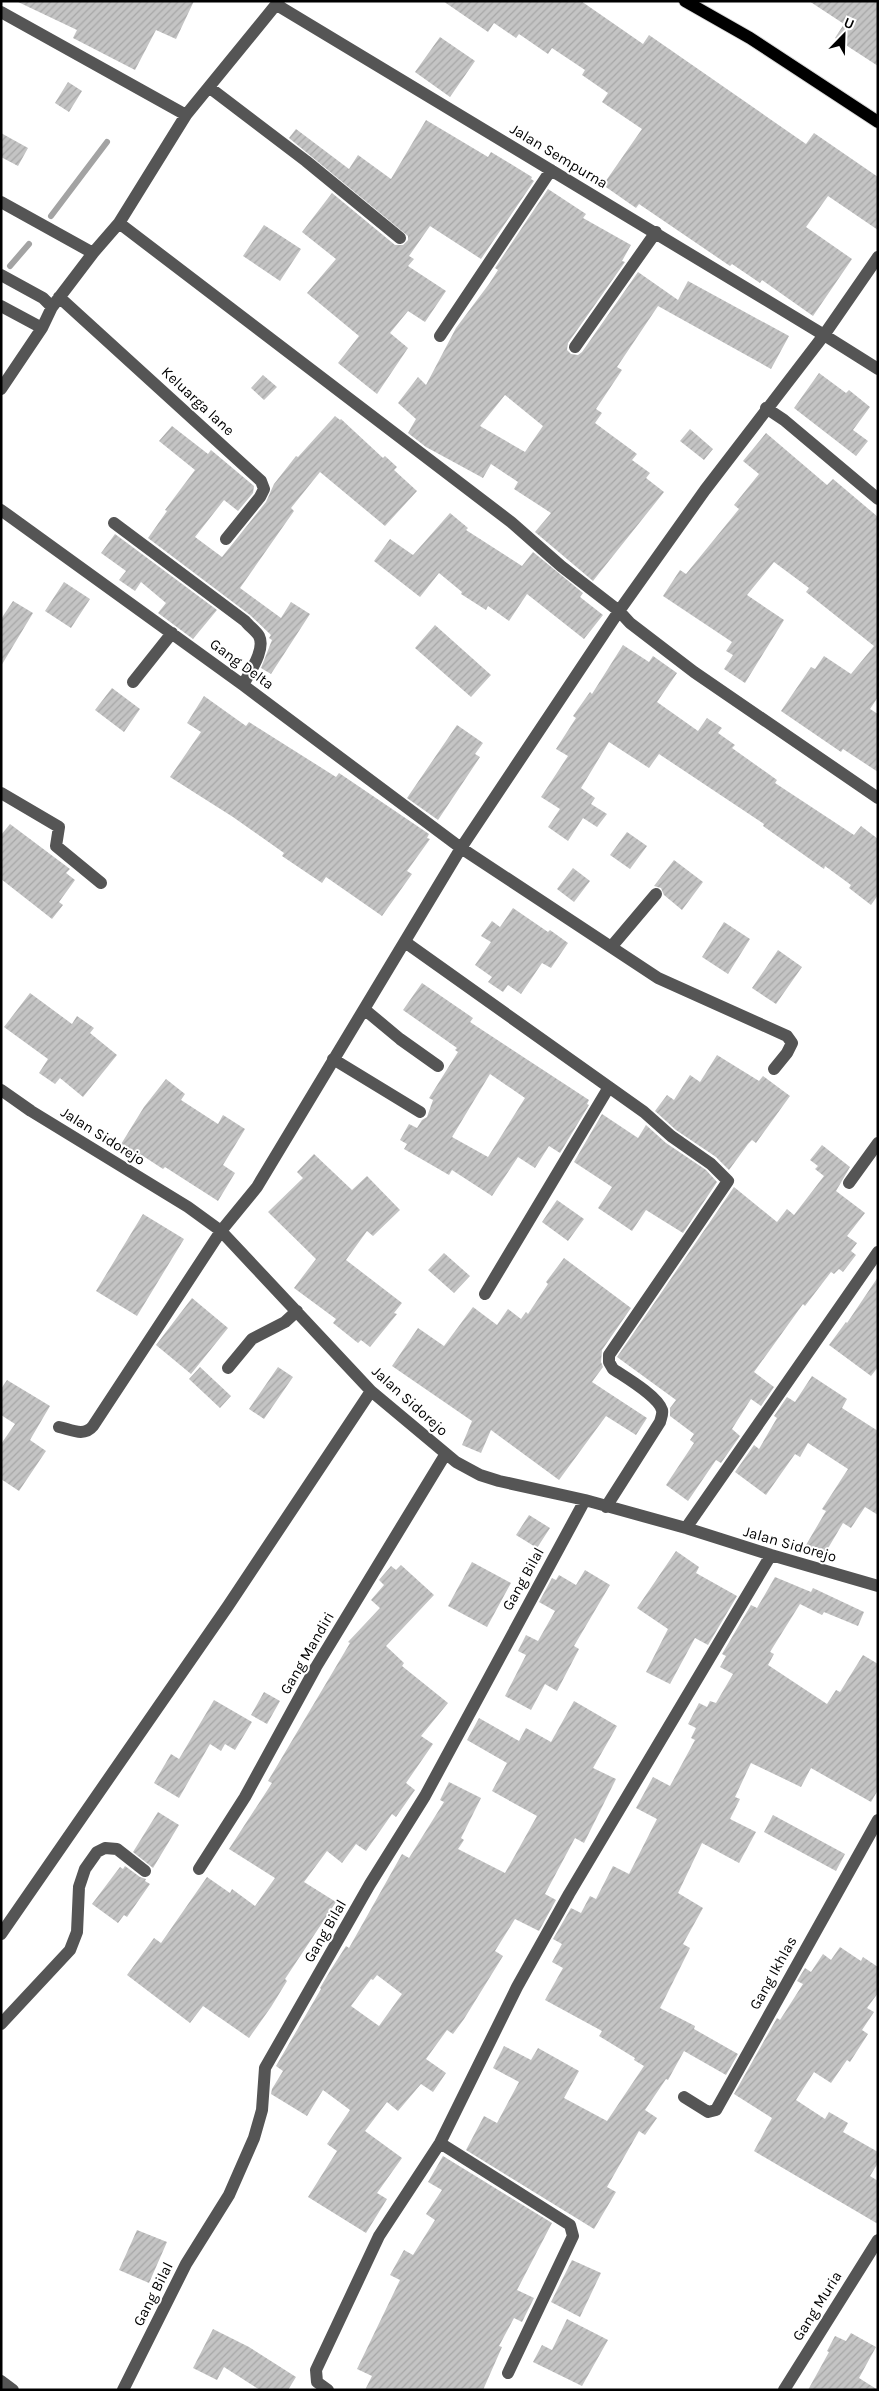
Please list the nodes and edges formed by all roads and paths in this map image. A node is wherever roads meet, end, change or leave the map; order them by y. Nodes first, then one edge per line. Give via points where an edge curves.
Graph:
1 (685, 1) edge
2 (278, 3) edge
3 (1, 12) edge
4 (210, 88) junction
5 (186, 115) junction
6 (878, 122) edge
7 (551, 170) junction
8 (1, 202) edge
9 (119, 223) junction
10 (656, 232) junction
11 (400, 238) dead end
12 (93, 253) junction
13 (878, 257) edge
14 (1, 274) edge
15 (55, 302) junction
16 (1, 306) edge
17 (42, 328) junction
18 (824, 335) junction
19 (440, 336) dead end
20 (575, 347) dead end
21 (878, 369) edge
22 (1, 389) edge
23 (766, 408) junction
24 (878, 499) edge
25 (1, 510) edge
26 (114, 524) dead end
27 (226, 539) dead end
28 (619, 611) junction
29 (172, 633) junction
30 (133, 682) dead end
31 (243, 685) junction
32 (1, 794) edge
33 (878, 798) edge
34 (461, 848) junction
35 (101, 883) dead end
36 (656, 894) dead end
37 (405, 942) junction
38 (612, 946) junction
39 (364, 1009) junction
40 (333, 1059) junction
41 (438, 1066) dead end
42 (774, 1069) dead end
43 (609, 1087) junction
44 (1, 1090) edge
45 (420, 1112) dead end
46 (878, 1142) edge
47 (849, 1183) dead end
48 (221, 1231) junction
49 (878, 1252) edge
50 (485, 1294) dead end
51 (297, 1311) junction
52 (228, 1368) dead end
53 (372, 1391) junction
54 (59, 1427) dead end
55 (445, 1455) junction
56 (585, 1500) junction
57 (606, 1507) junction
58 (686, 1528) junction
59 (771, 1556) junction
60 (878, 1586) edge
61 (878, 1820) edge
62 (199, 1869) dead end
63 (145, 1872) dead end
64 (1, 1934) edge
65 (1, 2024) edge
66 (684, 2097) dead end
67 (440, 2143) junction
68 (878, 2240) edge
69 (508, 2373) dead end
70 (1, 2381) edge
71 (315, 2386) edge
72 (13, 2390) edge
73 (123, 2390) edge
74 (328, 2390) edge
75 (784, 2390) edge

1 - 6 main road via 750,38
2 - 4 street
2 - 7 street, Jalan Sempurna
3 - 5 street
4 - 5 street
4 - 11 street
5 - 9 street
7 - 10 street, Jalan Sempurna
7 - 19 street
8 - 12 street
9 - 12 street
9 - 28 street via 511,522
10 - 18 street, Jalan Sempurna
10 - 20 street
12 - 15 street
13 - 18 street
14 - 15 street
15 - 17 street
15 - 27 street, Keluarga lane via 261,481 264,489 260,497
16 - 17 street
17 - 22 street
18 - 21 street, Jalan Sempurna
18 - 23 street
23 - 24 street
23 - 28 street
25 - 29 street, Gang Delta
26 - 31 street via 245,621 259,635 258,654
28 - 33 street via 694,672
28 - 34 street
29 - 30 street
29 - 31 street, Gang Delta
31 - 34 street, Gang Delta
32 - 35 street via 59,827 56,846
34 - 37 street
34 - 38 street, Gang Delta
36 - 38 street
37 - 39 street
37 - 43 street
38 - 42 street, Gang Delta via 658,978 787,1036 792,1042
39 - 40 street
39 - 41 street
40 - 45 street
40 - 48 street via 257,1187
43 - 50 street
43 - 57 street via 711,1164 728,1182 609,1354 613,1368 654,1399 662,1415
44 - 48 street, Jalan Sidorejo
46 - 47 street
48 - 51 street, Jalan Sidorejo
48 - 54 street via 93,1426 83,1432
49 - 58 street
51 - 52 street via 285,1322 252,1339
51 - 53 street, Jalan Sidorejo
53 - 55 street, Jalan Sidorejo
53 - 64 street
55 - 56 street, Jalan Sidorejo via 480,1475
55 - 62 street, Gang Mandiri via 316,1667 245,1797
56 - 57 street, Jalan Sidorejo
56 - 73 street, Gang Bilal via 425,1796 370,1884 265,2068 262,2110 254,2138 229,2194 186,2264
57 - 58 street, Jalan Sidorejo
58 - 59 street, Jalan Sidorejo
59 - 60 street, Jalan Sidorejo
59 - 67 street via 522,1979
61 - 66 street, Gang Ikhlas via 716,2110 708,2112
63 - 65 street via 117,1849 105,1848 97,1852 85,1869 79,1887 77,1932 70,1950
67 - 69 street via 570,2225 572,2230
67 - 71 street via 379,2236 316,2370
68 - 75 street, Gang Muria
70 - 72 street
71 - 74 street

